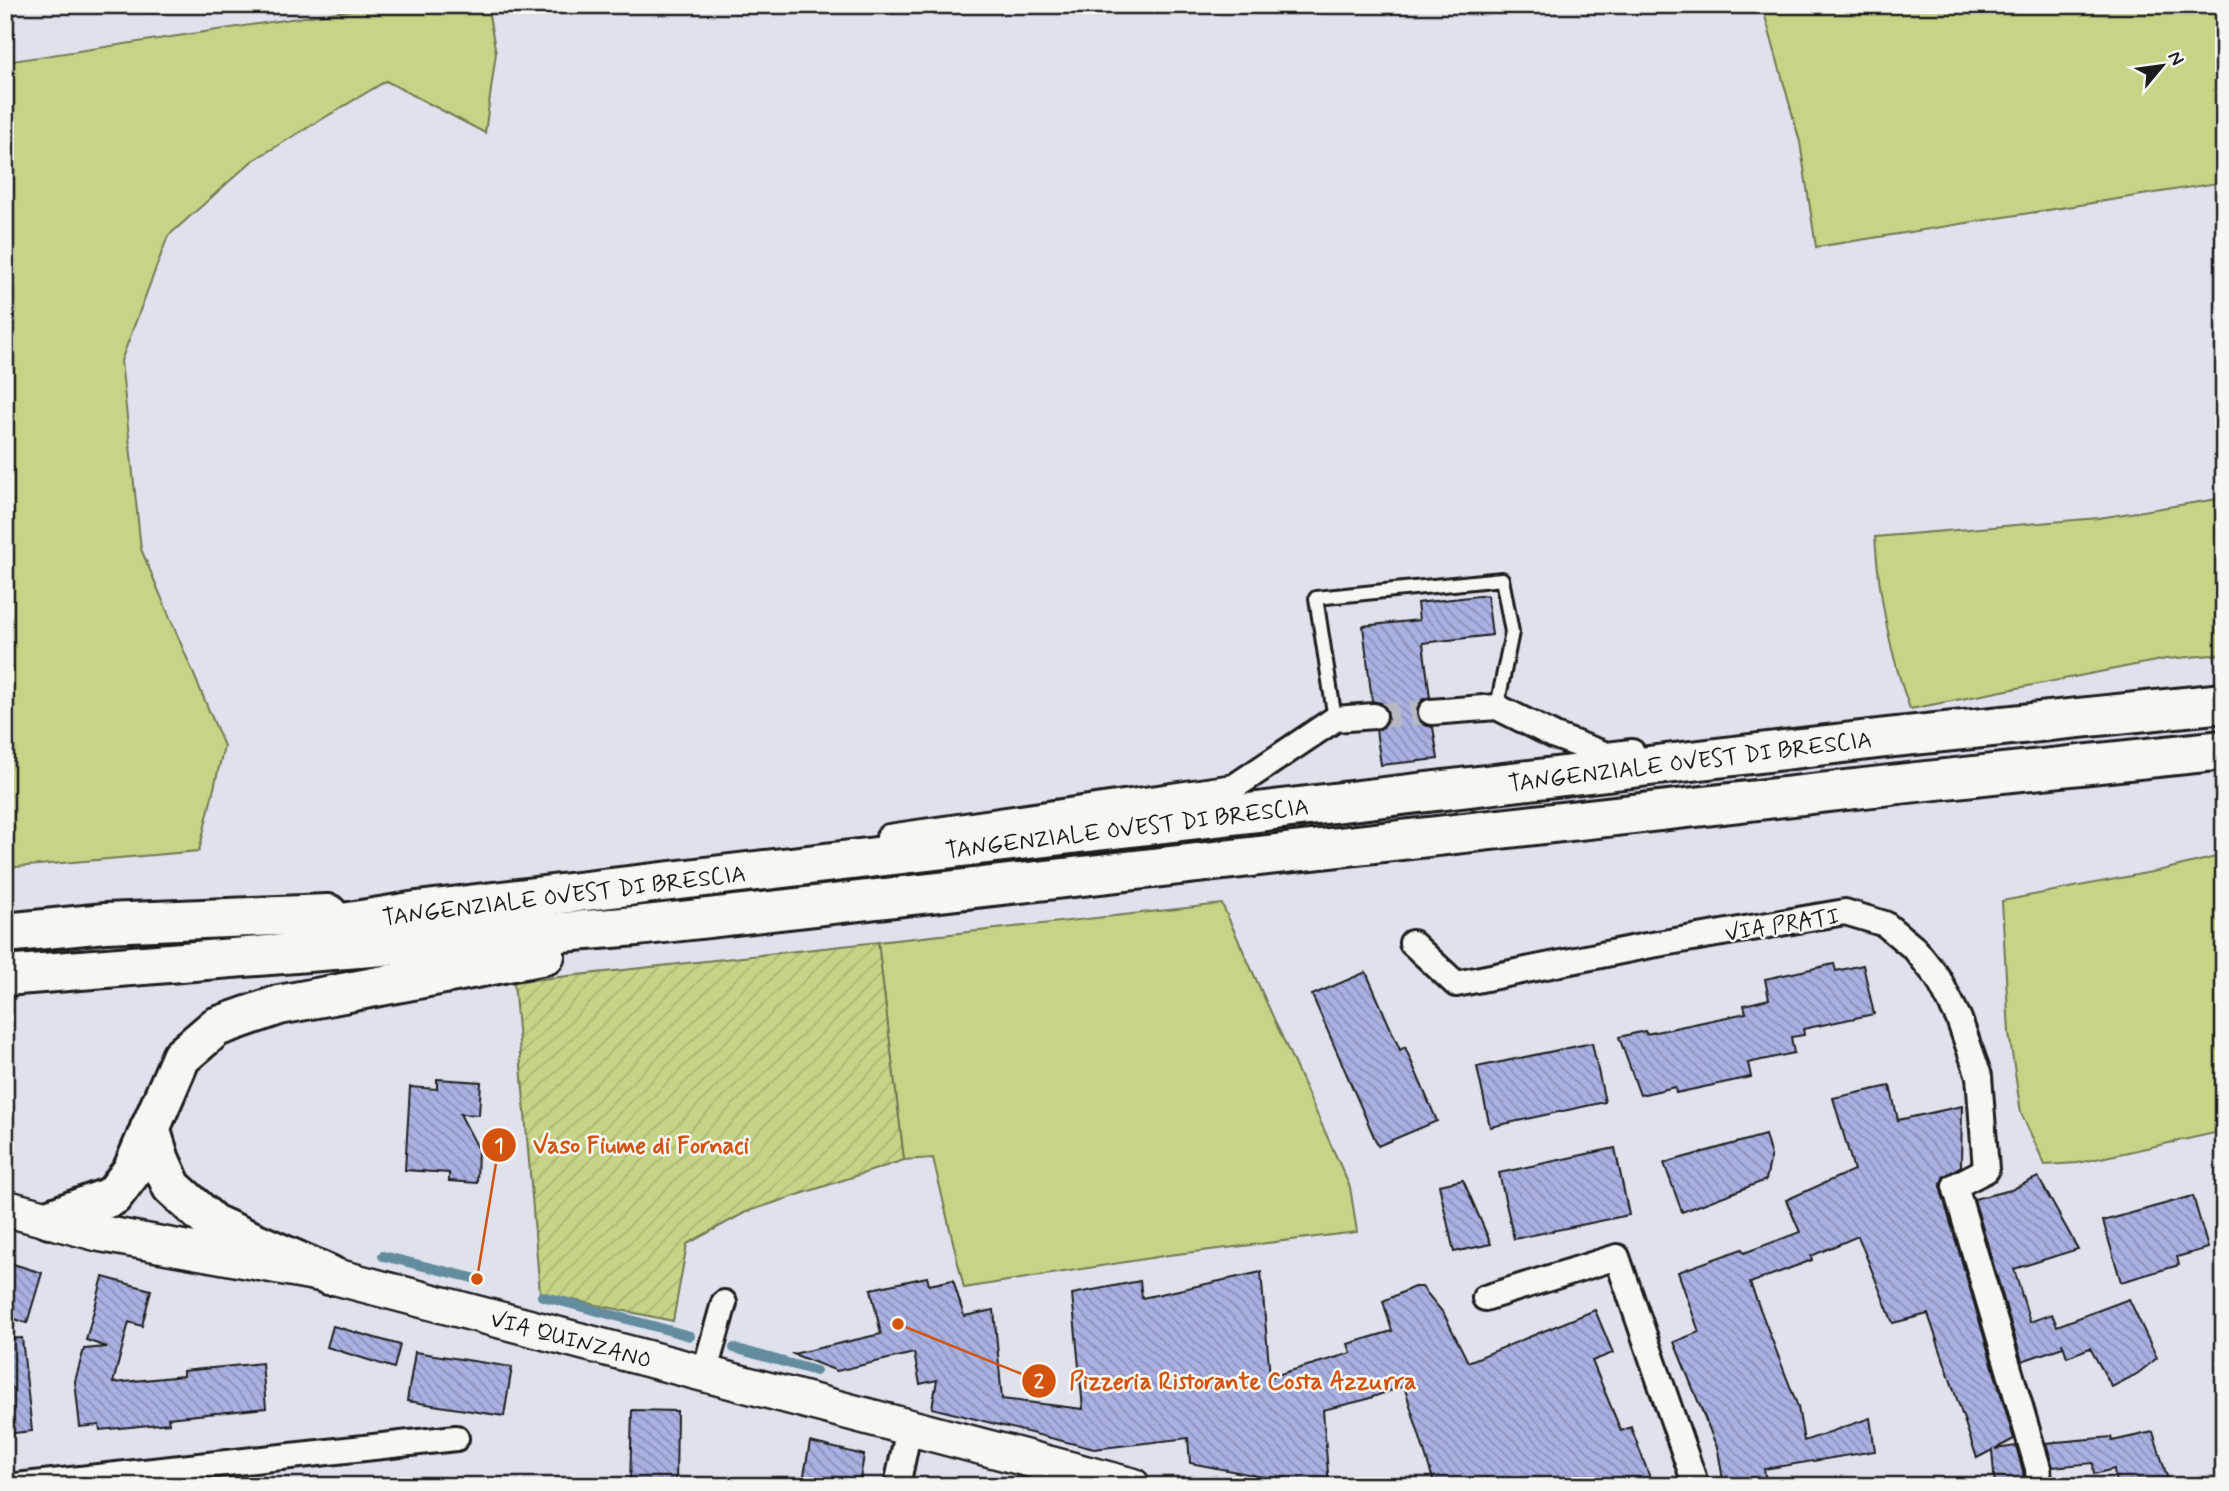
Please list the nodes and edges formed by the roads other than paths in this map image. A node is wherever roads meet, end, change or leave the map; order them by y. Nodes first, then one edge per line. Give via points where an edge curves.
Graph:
1 (2224, 703) edge
2 (1497, 707) junction
3 (1432, 712) tunnel mouth
4 (1374, 716) tunnel mouth
5 (1335, 719) junction
6 (1886, 738) junction
7 (2224, 750) edge
8 (785, 868) junction
9 (418, 911) junction
10 (637, 926) junction
11 (5, 933) edge
12 (1412, 943) dead end
13 (19, 975) edge
14 (150, 1128) junction
15 (5, 1208) edge
16 (50, 1219) junction
17 (329, 1275) junction
18 (1485, 1298) dead end
19 (724, 1303) dead end
20 (704, 1374) junction
21 (909, 1428) junction
22 (456, 1438) dead end
23 (16, 1486) edge
24 (897, 1486) edge
25 (1132, 1486) edge
26 (1696, 1486) edge
27 (2039, 1486) edge

1 - 6 main road, TANGENZIALE OVEST DI BRESCIA
2 - 3 street
2 - 5 lane via 1512,632 1502,579 1316,598
2 - 6 street via 1606,755 1805,730
4 - 5 street
5 - 8 street via 1234,787 869,840
6 - 8 main road, TANGENZIALE OVEST DI BRESCIA
7 - 10 main road, TANGENZIALE OVEST DI BRESCIA
8 - 9 main road, TANGENZIALE OVEST DI BRESCIA
9 - 11 main road via 105,923
9 - 13 main road, TANGENZIALE OVEST DI BRESCIA
10 - 13 main road, TANGENZIALE OVEST DI BRESCIA
10 - 14 main road via 553,954 279,1005 216,1027 181,1057
12 - 27 street, VIA PRATI via 1456,984 1845,912 1885,924 1915,949 1938,978 1959,1018 1979,1076 1986,1170 1955,1186 2038,1468
14 - 16 main road via 132,1171 113,1196
14 - 17 main road via 172,1187 213,1224
15 - 16 street, VIA QUINZANO
16 - 17 street, VIA QUINZANO via 98,1233
17 - 20 street, VIA QUINZANO
18 - 26 street via 1617,1256
19 - 20 street
20 - 21 street, VIA QUINZANO
21 - 24 street
21 - 25 street, VIA QUINZANO
22 - 23 street

